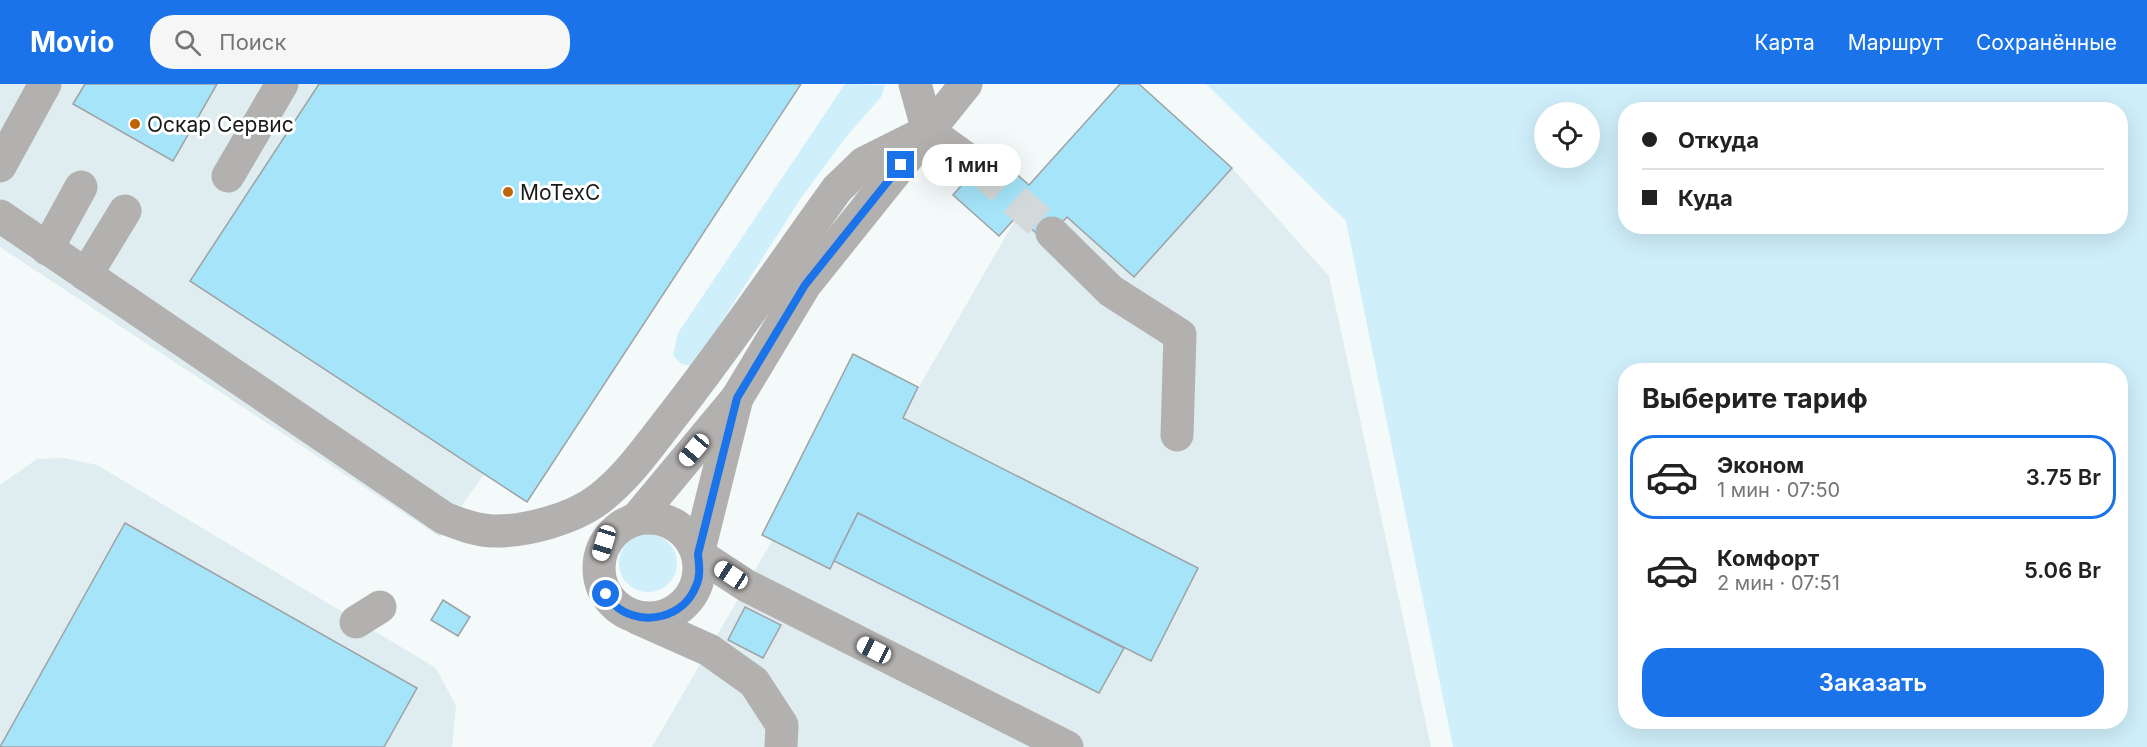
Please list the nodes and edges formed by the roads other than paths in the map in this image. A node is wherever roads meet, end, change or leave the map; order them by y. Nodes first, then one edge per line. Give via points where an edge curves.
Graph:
1 (45, 84) edge
2 (282, 84) edge
3 (915, 84) edge
4 (966, 84) edge
5 (928, 131) junction
6 (0, 165) edge
7 (978, 167) tunnel mouth
8 (228, 176) dead end
9 (81, 187) dead end
10 (125, 211) dead end
11 (0, 216) edge
12 (1052, 233) tunnel mouth
13 (47, 249) junction
14 (86, 275) junction
15 (737, 398) junction
16 (1177, 435) dead end
17 (637, 518) junction
18 (698, 554) junction
19 (633, 616) junction
20 (781, 747) edge
21 (1066, 747) edge

1 - 6 lane
2 - 8 lane
3 - 5 lane
4 - 5 lane
5 - 7 lane
5 - 14 lane via 864,163 837,189 696,386 632,468 599,500 563,519 529,527 493,531 444,518
5 - 15 lane via 805,285
9 - 13 lane
10 - 14 lane
11 - 13 lane
12 - 16 lane via 1111,291 1180,335
13 - 14 lane
15 - 17 lane
15 - 18 lane
17 - 18 lane via 668,520 692,540
17 - 19 lane via 613,532 604,543 599,560 599,578 606,594 617,607
18 - 19 lane via 697,585 678,610 664,616
18 - 21 lane via 747,586
19 - 20 lane via 709,650 754,682 782,724

